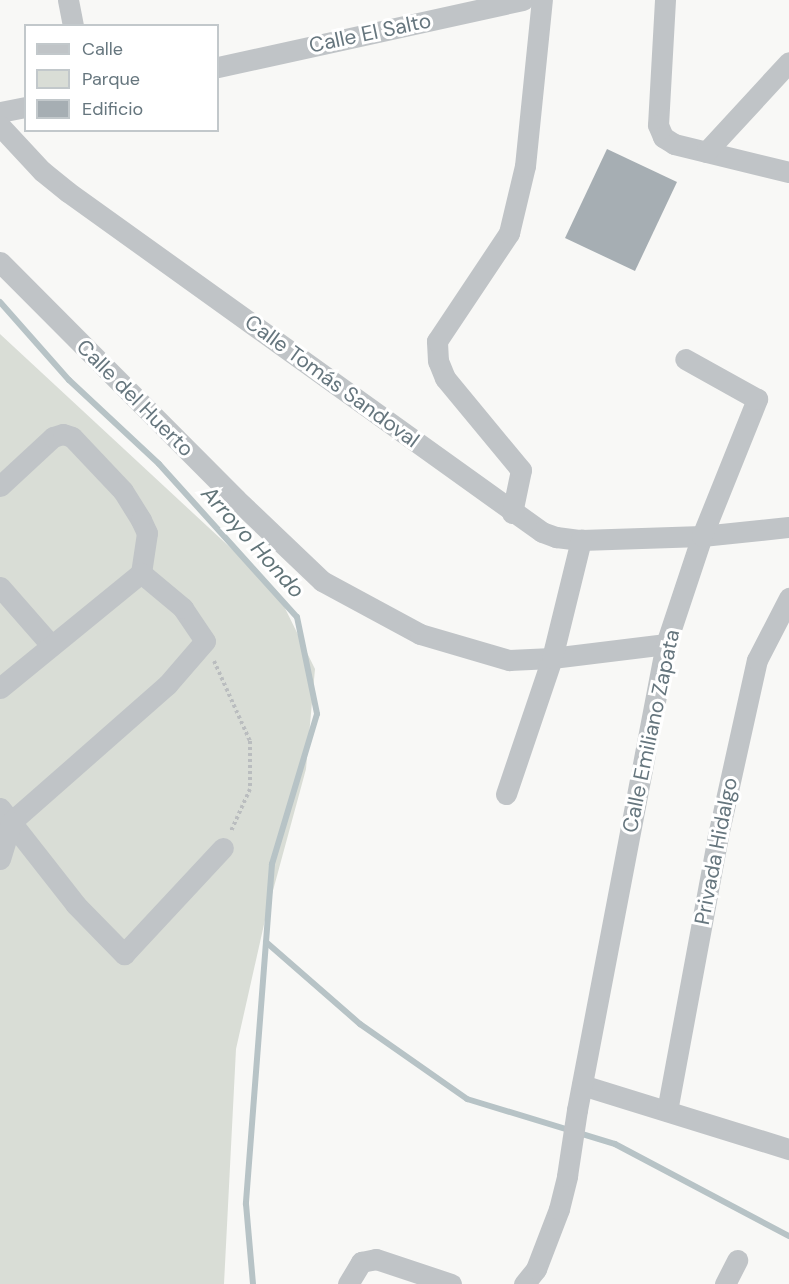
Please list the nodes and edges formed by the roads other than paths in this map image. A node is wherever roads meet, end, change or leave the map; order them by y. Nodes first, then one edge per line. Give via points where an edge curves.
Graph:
1 (68, 0) edge
2 (523, 0) edge
3 (543, 0) edge
4 (665, 0) edge
5 (73, 24) edge
6 (789, 62) edge
7 (219, 67) edge
8 (24, 107) edge
9 (0, 112) edge
10 (0, 126) edge
11 (706, 152) junction
12 (789, 172) edge
13 (0, 262) edge
14 (685, 359) dead end
15 (0, 486) edge
16 (512, 513) junction
17 (789, 527) edge
18 (702, 536) junction
19 (580, 540) junction
20 (141, 573) junction
21 (0, 587) edge
22 (789, 598) edge
23 (666, 644) junction
24 (51, 645) junction
25 (552, 658) junction
26 (0, 688) edge
27 (506, 794) dead end
28 (5, 815) edge
29 (223, 848) road end
30 (0, 859) edge
31 (582, 1085) junction
32 (667, 1111) junction
33 (789, 1149) edge
34 (737, 1260) dead end
35 (348, 1284) edge
36 (451, 1284) edge
37 (524, 1284) edge
38 (725, 1284) edge

1 - 5 street
2 - 7 street, Calle El Salto
3 - 16 street via 525,166 509,232 437,341 438,361 445,378 521,470
4 - 11 street via 658,125 663,137 674,144
6 - 11 street
8 - 9 street
10 - 16 street, Calle Tomás Sandoval via 68,192
11 - 12 street
13 - 25 street, Calle del Huerto via 322,581 420,634 509,660
14 - 18 street, Calle Emiliano Zapata via 757,399
15 - 20 street via 53,437 72,437 123,491 141,520 147,533
16 - 19 street, Calle Tomás Sandoval via 542,532
17 - 18 street, Calle Tomás Sandoval
18 - 19 street, Calle Tomás Sandoval
18 - 23 street, Calle Emiliano Zapata
19 - 25 street
20 - 24 street
20 - 28 street via 183,608 205,641 167,685
21 - 24 street
22 - 32 street, Privada Hidalgo via 757,660 717,840
23 - 25 street, Calle del Huerto
23 - 31 street, Calle Emiliano Zapata
24 - 26 street
25 - 27 street
28 - 29 street via 76,904 124,954
28 - 30 street
31 - 32 street
31 - 37 street, Calle Emiliano Zapata via 559,1209 536,1269
32 - 33 street
34 - 38 street
35 - 36 street via 361,1262 376,1259

